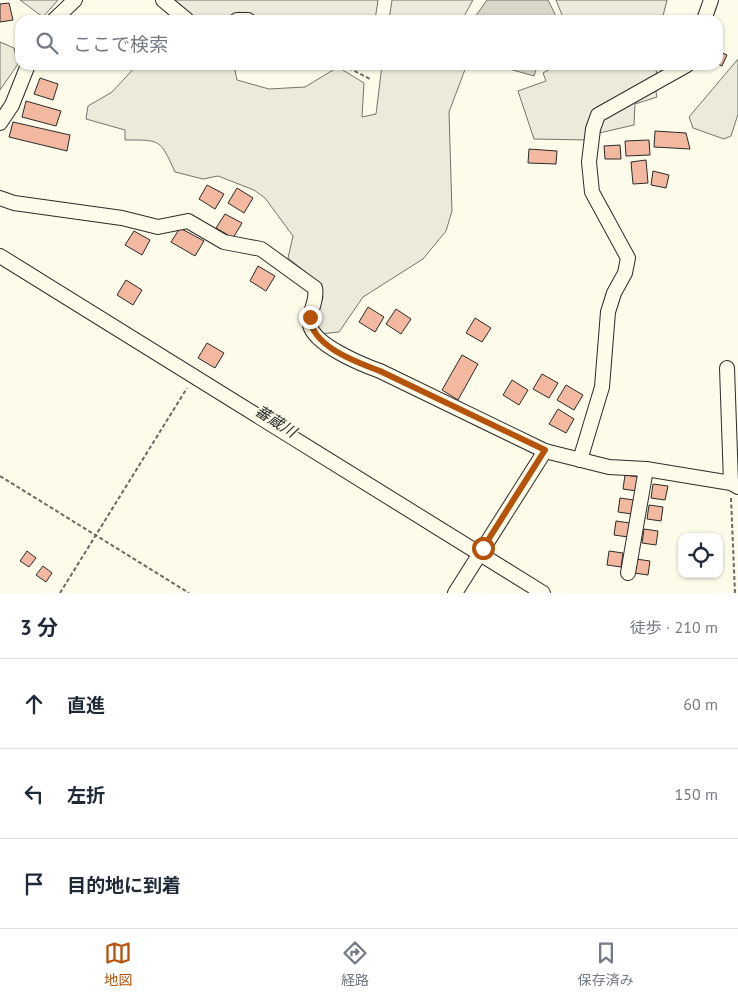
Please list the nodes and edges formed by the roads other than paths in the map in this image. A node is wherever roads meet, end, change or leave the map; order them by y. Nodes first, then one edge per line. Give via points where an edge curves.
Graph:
1 (75, 0) edge
2 (163, 0) edge
3 (711, 0) edge
4 (59, 15) edge
5 (181, 15) edge
6 (706, 15) edge
7 (26, 70) edge
8 (678, 70) edge
9 (0, 123) edge
10 (0, 198) edge
11 (0, 256) edge
12 (727, 368) dead end
13 (545, 450) junction
14 (580, 460) junction
15 (646, 470) junction
16 (734, 485) edge
17 (481, 552) junction
18 (628, 573) dead end
19 (455, 593) edge
20 (543, 593) edge

1 - 4 street
2 - 5 street
3 - 6 street
7 - 9 street via 12,105
8 - 14 street via 598,115 593,129 589,162 592,192 628,258 626,273 614,293 608,312 602,387
10 - 13 street via 158,227 188,221 224,242 261,249 314,288 317,297 310,327 317,338 353,361
11 - 17 street
12 - 16 street
13 - 14 street
13 - 17 street
14 - 15 street via 609,467
15 - 16 street
15 - 18 street
17 - 19 street
17 - 20 street

